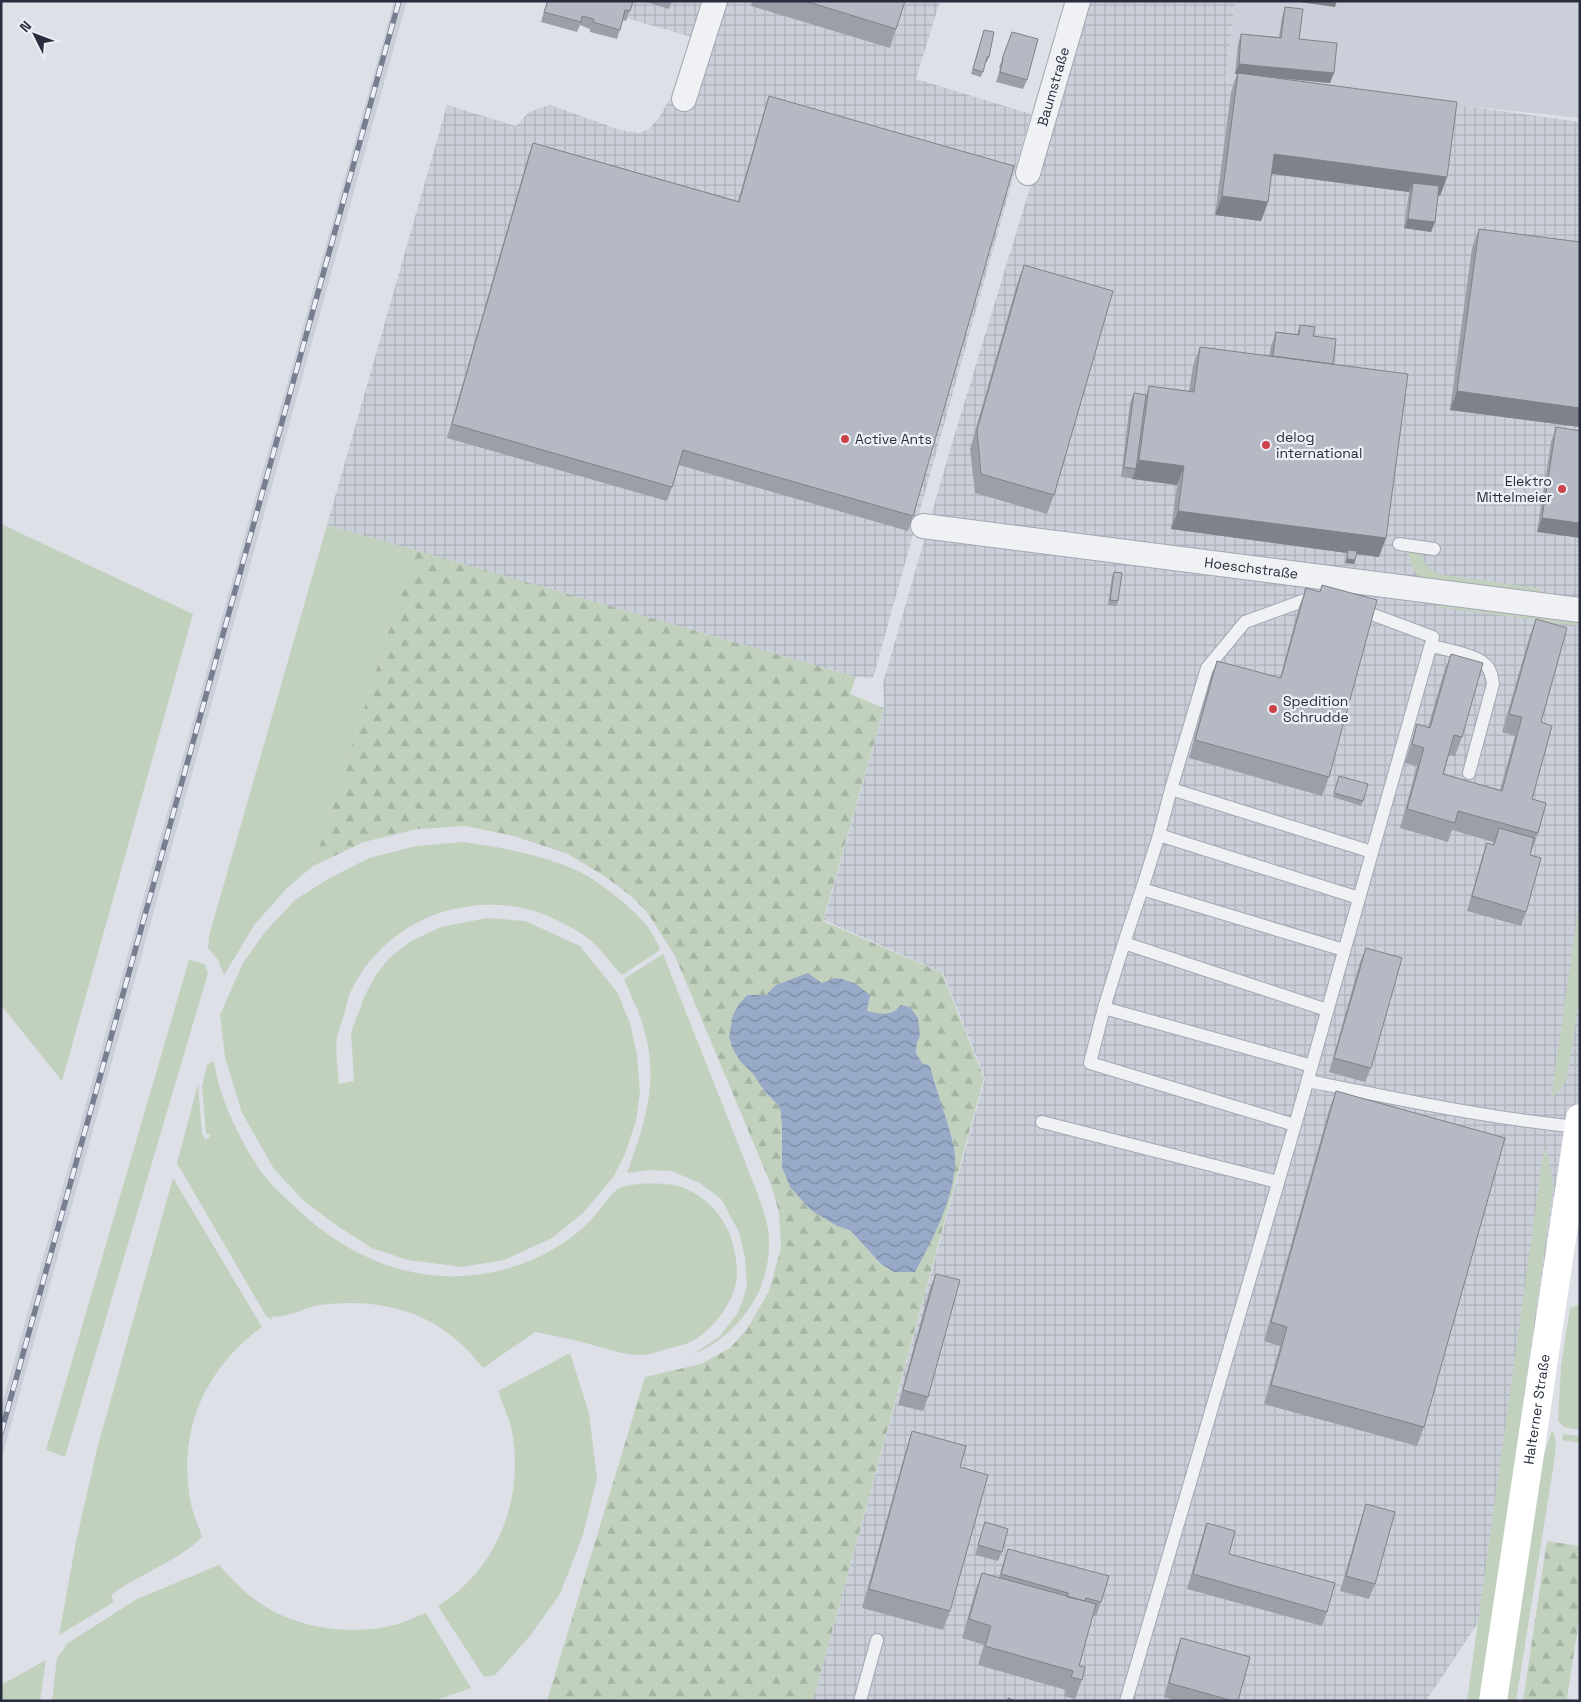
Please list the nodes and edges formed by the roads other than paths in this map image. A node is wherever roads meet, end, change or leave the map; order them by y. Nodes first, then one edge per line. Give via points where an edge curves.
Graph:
1 (715, 1) edge
2 (1078, 1) edge
3 (684, 98) dead end
4 (1028, 173) dead end
5 (923, 526) dead end
6 (1399, 544) dead end
7 (1434, 549) dead end
8 (1326, 602) edge
9 (1344, 606) edge
10 (1580, 610) edge
11 (1431, 646) junction
12 (1469, 773) dead end
13 (1171, 789) junction
14 (1159, 835) junction
15 (1372, 852) junction
16 (1142, 889) junction
17 (1359, 898) junction
18 (1124, 943) junction
19 (1344, 950) junction
20 (1104, 1008) junction
21 (1328, 1010) junction
22 (1312, 1066) junction
23 (1308, 1081) junction
24 (1042, 1122) dead end
25 (1579, 1124) edge
26 (1295, 1125) junction
27 (1278, 1182) junction
28 (877, 1640) dead end
29 (860, 1701) edge
30 (1126, 1701) edge
31 (1493, 1701) edge

1 - 3 street
2 - 4 street, Baumstraße
5 - 10 street, Hoeschstraße
6 - 7 lane
8 - 13 lane via 1308,599 1246,622 1207,668
9 - 11 lane via 1433,637
11 - 12 lane via 1480,661 1492,674 1493,684
11 - 15 lane
13 - 14 lane
13 - 15 lane
14 - 16 lane
14 - 17 lane
15 - 17 lane
16 - 18 lane
16 - 19 lane
17 - 19 lane
18 - 20 lane
18 - 21 lane
19 - 21 lane
20 - 22 lane
20 - 26 lane via 1090,1063
21 - 22 lane
22 - 23 lane
23 - 25 lane via 1430,1105 1552,1124
23 - 26 lane
24 - 27 lane
25 - 31 main road, Halterner Straße
26 - 27 lane
27 - 30 lane
28 - 29 lane

